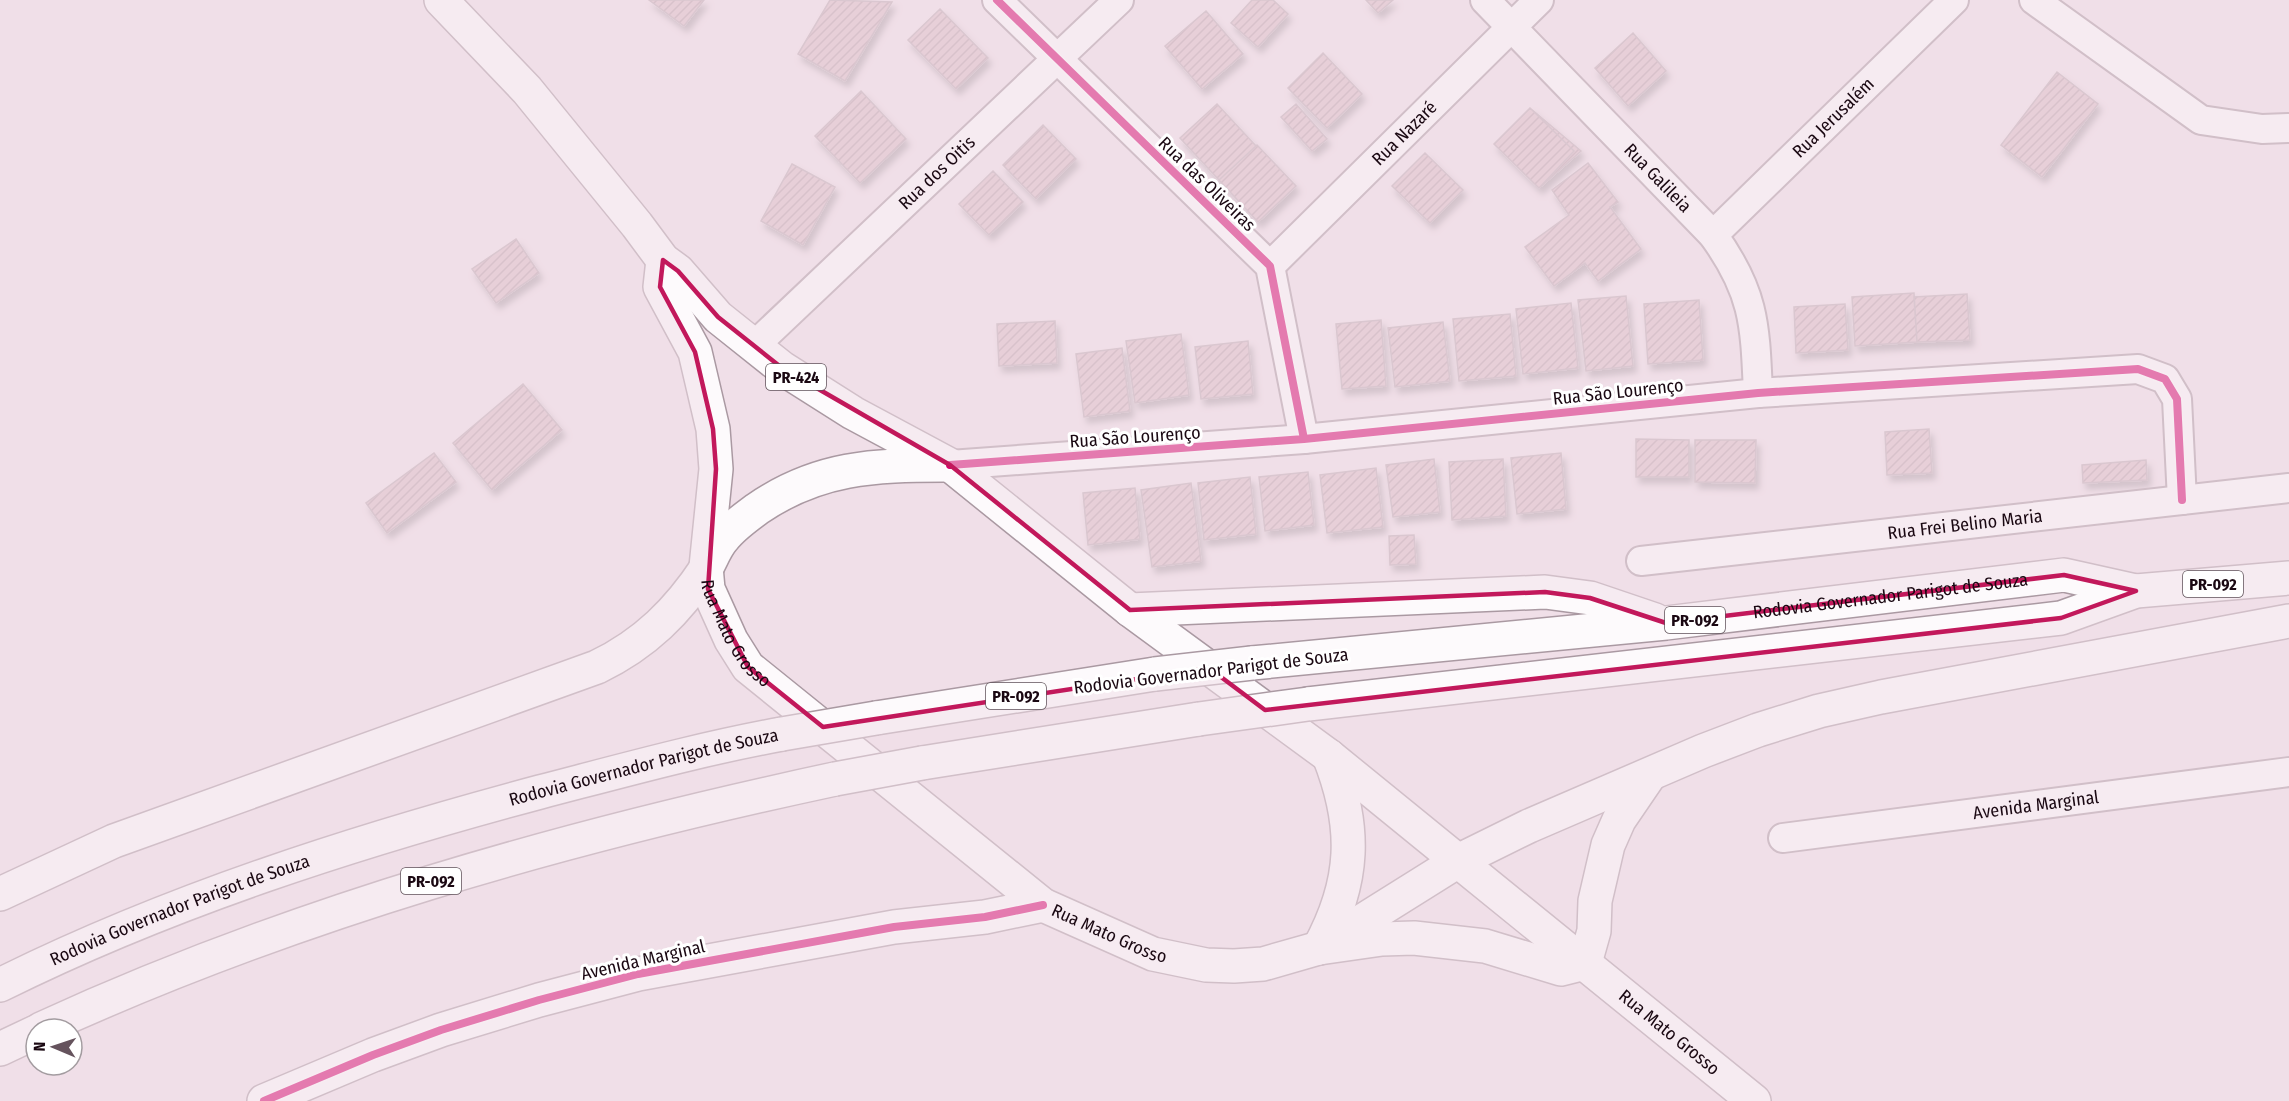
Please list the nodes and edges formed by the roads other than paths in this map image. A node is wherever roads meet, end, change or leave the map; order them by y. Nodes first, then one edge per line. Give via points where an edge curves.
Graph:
1 (441, 0) edge
2 (998, 0) edge
3 (1119, 0) edge
4 (1485, 0) edge
5 (1539, 0) edge
6 (1954, 0) edge
7 (2034, 0) edge
8 (1511, 26) junction
9 (1057, 57) junction
10 (2289, 128) edge
11 (1713, 236) junction
12 (663, 260) junction
13 (1270, 266) junction
14 (754, 346) junction
15 (1758, 393) junction
16 (1304, 439) junction
17 (950, 465) junction
18 (2289, 488) edge
19 (2182, 500) junction
20 (1641, 561) dead end
21 (706, 567) junction
22 (2289, 578) edge
23 (2136, 591) junction
24 (1130, 610) junction
25 (2289, 621) edge
26 (1666, 623) junction
27 (1329, 756) junction
28 (2289, 772) edge
29 (1649, 776) junction
30 (1783, 838) dead end
31 (1458, 861) junction
32 (0, 894) edge
33 (1043, 905) junction
34 (1319, 948) junction
35 (1585, 963) junction
36 (0, 985) edge
37 (69, 1017) edge
38 (24, 1038) edge
39 (0, 1049) edge
40 (264, 1101) edge
41 (1754, 1101) edge

1 - 12 main road, PR-424 via 527,90
2 - 9 street, Rua das Oliveiras
3 - 9 street, Rua dos Oitis
4 - 8 street, Rua Galileia
5 - 8 street, Rua Nazaré
6 - 11 street, Rua Jerusalém
7 - 10 street via 2201,120 2262,129
8 - 11 street, Rua Galileia
8 - 13 street, Rua Nazaré
9 - 13 street, Rua das Oliveiras
9 - 14 street, Rua dos Oitis
11 - 15 street, Rua Galileia via 1748,295 1756,339
12 - 14 main road, PR-424 via 678,270 718,317
12 - 21 main road via 660,287 695,352 713,429 714,509
13 - 16 street
14 - 17 main road, PR-424 via 854,413
15 - 16 street, Rua São Lourenço
15 - 19 street, Rua São Lourenço via 2138,369 2165,379 2177,399
16 - 17 street, Rua São Lourenço
17 - 21 main road via 864,467 801,484 746,517 722,539
17 - 24 main road
18 - 19 street, Rua Frei Belino Maria
19 - 20 street, Rua Frei Belino Maria
21 - 32 main road via 672,614 650,636 597,667 114,841
21 - 33 main road, Rua Mato Grosso via 708,589 717,612 748,667
22 - 23 main road, Rodovia Governador Parigot de Souza / PR-092
23 - 26 main road, Rodovia Governador Parigot de Souza / PR-092 via 2064,575
23 - 37 main road, Rodovia Governador Parigot de Souza / PR-092, bridge via 2061,618 1308,704 836,778 723,803 430,881 200,961
24 - 26 main road via 1545,592 1590,598
24 - 27 main road
25 - 29 main road via 1819,711 1747,734
26 - 36 main road, Rodovia Governador Parigot de Souza / PR-092, bridge via 1155,674 710,747 414,826 180,907
27 - 31 main road, Rua Mato Grosso
27 - 34 main road via 1345,806 1349,846 1347,878 1340,902
28 - 30 street, Avenida Marginal
29 - 31 main road via 1529,826
29 - 35 main road via 1619,820 1608,845
31 - 34 main road
31 - 35 main road, Rua Mato Grosso
33 - 34 main road, Rua Mato Grosso via 1129,944 1180,961 1225,966 1263,964
33 - 40 main road, Avenida Marginal via 985,917 894,927 638,974 441,1030
34 - 35 main road, Rua Mato Grosso via 1414,938 1485,946 1561,969
35 - 41 main road, Rua Mato Grosso
38 - 39 main road

